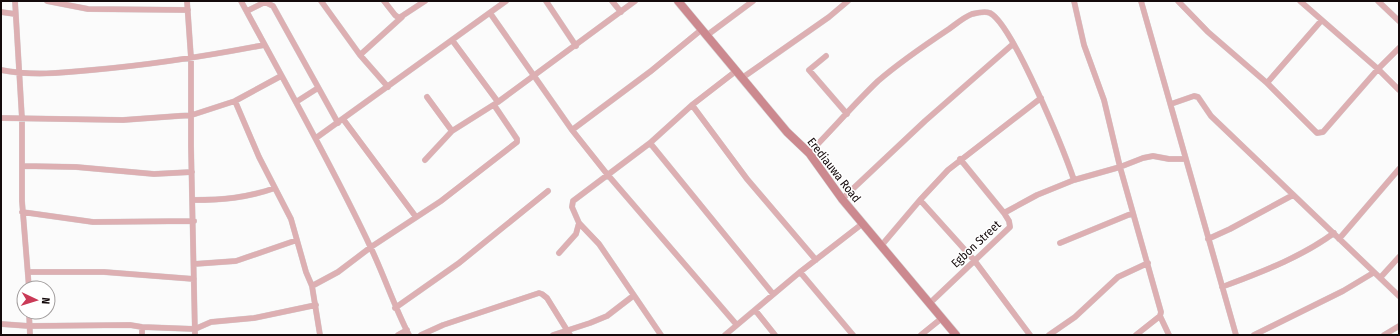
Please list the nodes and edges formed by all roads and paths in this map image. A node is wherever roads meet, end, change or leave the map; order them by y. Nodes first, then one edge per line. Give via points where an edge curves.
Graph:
1 (15, 1) edge
2 (48, 1) edge
3 (187, 1) edge
4 (242, 1) edge
5 (321, 1) edge
6 (384, 1) edge
7 (425, 1) edge
8 (506, 1) edge
9 (546, 1) edge
10 (612, 1) edge
11 (635, 1) edge
12 (678, 1) edge
13 (753, 1) edge
14 (848, 1) edge
15 (1074, 1) edge
16 (1141, 1) edge
17 (1178, 1) edge
18 (1300, 1) edge
19 (1378, 1) edge
20 (65, 3) edge
21 (188, 10) junction
22 (247, 11) junction
23 (1, 12) edge
24 (621, 12) junction
25 (490, 13) junction
26 (15, 14) junction
27 (402, 17) junction
28 (1321, 21) junction
29 (1399, 21) edge
30 (704, 33) junction
31 (452, 40) junction
32 (1012, 44) junction
33 (264, 45) junction
34 (576, 46) junction
35 (1399, 48) edge
36 (360, 55) junction
37 (826, 56) dead end
38 (191, 58) junction
39 (1378, 69) junction
40 (1, 70) edge
41 (736, 71) junction
42 (19, 74) junction
43 (281, 76) junction
44 (534, 76) junction
45 (742, 78) junction
46 (1267, 83) junction
47 (388, 87) junction
48 (318, 88) junction
49 (1399, 90) edge
50 (427, 96) dead end
51 (1041, 98) junction
52 (235, 100) junction
53 (296, 102) junction
54 (496, 104) junction
55 (1171, 104) junction
56 (692, 105) junction
57 (847, 114) junction
58 (192, 115) junction
59 (1, 118) edge
60 (22, 119) junction
61 (343, 119) junction
62 (338, 122) junction
63 (572, 130) junction
64 (452, 131) junction
65 (316, 138) junction
66 (650, 143) junction
67 (809, 153) junction
68 (960, 159) junction
69 (1185, 159) junction
70 (425, 160) dead end
71 (22, 166) junction
72 (1120, 167) junction
73 (1399, 169) edge
74 (192, 172) junction
75 (607, 174) junction
76 (1074, 180) junction
77 (275, 188) junction
78 (548, 191) dead end
79 (1293, 195) junction
80 (842, 199) junction
81 (193, 200) junction
82 (920, 200) junction
83 (22, 212) junction
84 (1004, 213) junction
85 (1133, 213) junction
86 (416, 217) junction
87 (194, 221) junction
88 (579, 223) junction
89 (862, 224) junction
90 (1334, 233) junction
91 (1208, 239) junction
92 (1340, 239) junction
93 (297, 240) junction
94 (1060, 243) dead end
95 (881, 246) junction
96 (371, 247) junction
97 (559, 253) dead end
98 (1399, 257) edge
99 (816, 260) junction
100 (974, 260) junction
101 (1148, 263) junction
102 (194, 264) junction
103 (28, 272) junction
104 (800, 272) junction
105 (1374, 273) junction
106 (1380, 278) junction
107 (194, 279) junction
108 (28, 280) edge
109 (312, 286) junction
110 (1222, 287) junction
111 (773, 294) junction
112 (633, 296) junction
113 (1399, 296) edge
114 (930, 303) junction
115 (316, 305) junction
116 (395, 308) junction
117 (755, 310) junction
118 (1160, 316) junction
119 (942, 318) junction
120 (29, 320) edge
121 (1, 324) edge
122 (736, 324) junction
123 (29, 326) junction
124 (1399, 326) edge
125 (142, 327) junction
126 (195, 332) edge
127 (408, 333) edge
128 (569, 333) edge
129 (30, 335) edge
130 (142, 335) edge
131 (320, 335) edge
132 (398, 335) edge
133 (422, 335) edge
134 (553, 335) edge
135 (661, 335) edge
136 (725, 335) edge
137 (775, 335) edge
138 (853, 335) edge
139 (921, 335) edge
140 (956, 335) edge
141 (1030, 335) edge
142 (1049, 335) edge
143 (1136, 335) edge
144 (1169, 335) edge
145 (1236, 335) edge
146 (1254, 335) edge
147 (1384, 335) edge

1 - 26 street
2 - 20 street
3 - 21 street
4 - 22 street
5 - 36 street
6 - 27 street via 395,15
7 - 27 street
8 - 25 street
9 - 34 street
10 - 24 street
11 - 24 street
12 - 30 street, Erediauwa Road
13 - 30 street
14 - 45 street
15 - 72 street via 1084,44 1104,100
16 - 55 street
17 - 46 street via 1208,32
18 - 28 street
19 - 29 street
20 - 21 street via 88,9
21 - 38 street
22 - 33 street
22 - 48 street via 265,2 273,6
23 - 26 street
24 - 34 street
25 - 31 street
25 - 44 street
26 - 42 street
27 - 36 street
28 - 39 street
28 - 46 street
30 - 41 street, Erediauwa Road
30 - 63 street
31 - 47 street
31 - 54 street
32 - 51 street
32 - 57 street via 998,20 989,13 971,14 879,81
32 - 80 street
33 - 38 street
33 - 43 street
34 - 44 street
35 - 39 street
36 - 47 street
37 - 57 street via 809,70
38 - 42 street via 70,72
38 - 58 street
39 - 46 street via 1320,134
39 - 49 street
40 - 42 street
41 - 45 street, Erediauwa Road
41 - 56 street
42 - 60 street
43 - 52 street
43 - 53 street
44 - 54 street
44 - 63 street
45 - 67 street, Erediauwa Road via 787,132
47 - 61 street
48 - 53 street
48 - 62 street
50 - 64 street
51 - 68 street
51 - 76 street via 1066,154
52 - 58 street
52 - 77 street
53 - 65 street
54 - 64 street
54 - 86 street via 517,142 442,202
55 - 69 street
55 - 79 street via 1198,97 1211,116
56 - 66 street
56 - 99 street via 746,179
57 - 67 street
58 - 60 street via 123,120
58 - 74 street
59 - 60 street
60 - 71 street
61 - 62 street
61 - 86 street
62 - 65 street
63 - 75 street
64 - 70 street
65 - 96 street
66 - 75 street
66 - 111 street
67 - 80 street, Erediauwa Road
68 - 82 street
68 - 84 street, Egbon Street
69 - 72 street via 1153,156
69 - 91 street
71 - 74 street via 76,167 154,174
71 - 83 street
72 - 76 street
72 - 85 street
73 - 92 street
74 - 81 street
75 - 88 street via 573,201 572,207
75 - 122 street
76 - 84 street
77 - 81 street via 236,199
77 - 93 street via 291,219
78 - 116 street via 460,263
79 - 90 street
79 - 91 street
80 - 89 street, Erediauwa Road
81 - 87 street
82 - 95 street
82 - 100 street
83 - 87 street via 93,222
83 - 103 street
84 - 100 street, Egbon Street via 1010,227
85 - 94 street
85 - 101 street
86 - 96 street
87 - 102 street
88 - 97 street via 576,234
88 - 112 street via 599,244
89 - 95 street, Erediauwa Road
89 - 99 street
90 - 92 street
90 - 110 street via 1296,256
91 - 110 street
92 - 105 street
93 - 102 street via 236,261
93 - 109 street
95 - 114 street, Erediauwa Road
96 - 109 street via 338,272
96 - 116 street
98 - 106 street
99 - 104 street
100 - 114 street, Egbon Street
100 - 141 street
101 - 118 street
101 - 142 street via 1118,277 1074,317
102 - 107 street
103 - 107 street via 104,272
103 - 108 street
104 - 111 street
104 - 138 street
105 - 106 street
105 - 146 street
106 - 113 street
107 - 126 street
109 - 115 street
110 - 145 street
111 - 117 street
112 - 128 street via 607,316
112 - 135 street
114 - 119 street, Erediauwa Road
115 - 126 street via 254,318 211,322
115 - 131 street
116 - 127 street
117 - 122 street
117 - 137 street
118 - 143 street
118 - 144 street
119 - 139 street
119 - 140 street, Erediauwa Road
120 - 123 street
121 - 123 street
122 - 136 street
123 - 125 street
123 - 129 street
124 - 147 street
125 - 126 street
125 - 130 street
127 - 132 street
128 - 133 street via 547,298 540,293 443,325
128 - 134 street

